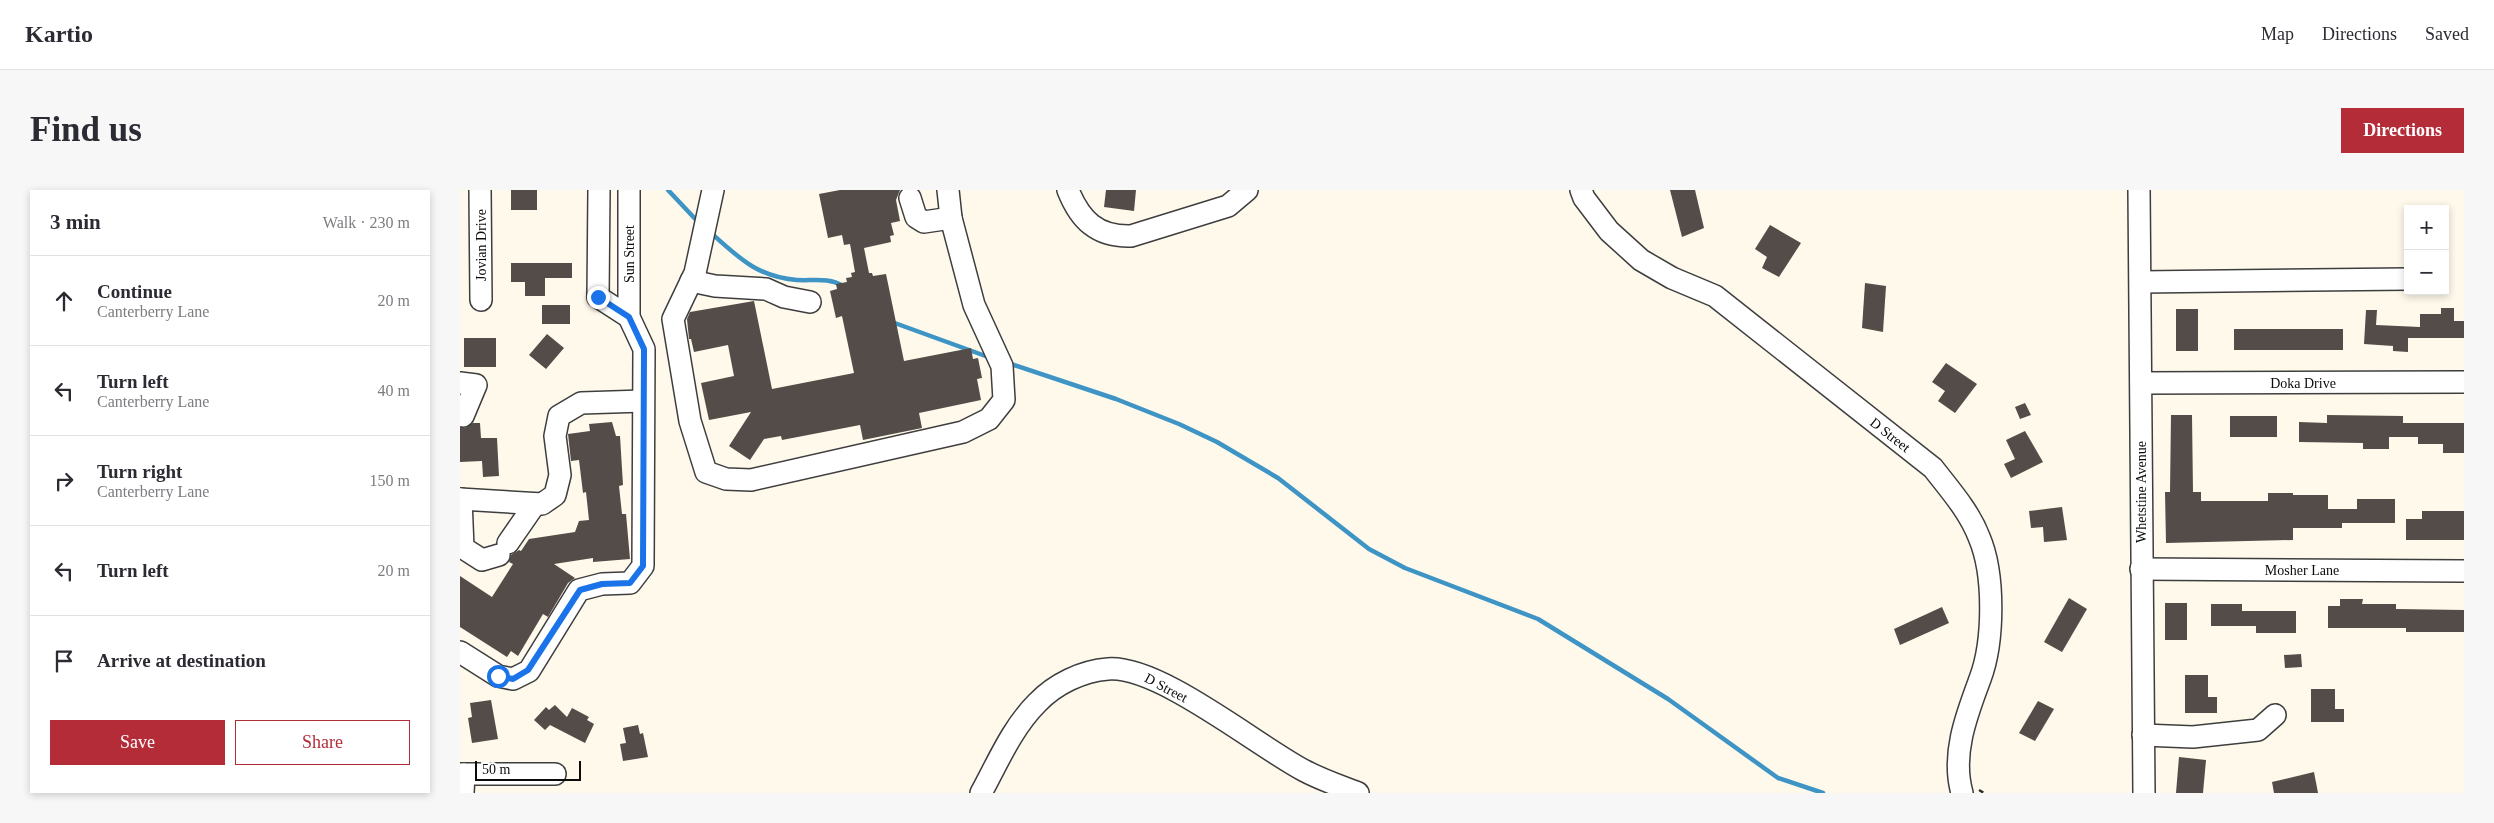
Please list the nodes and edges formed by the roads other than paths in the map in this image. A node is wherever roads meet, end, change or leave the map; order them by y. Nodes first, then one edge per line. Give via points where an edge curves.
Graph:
1 (480, 190) edge
2 (599, 190) edge
3 (629, 190) edge
4 (713, 190) edge
5 (948, 190) edge
6 (1068, 190) edge
7 (1247, 190) edge
8 (1581, 190) edge
9 (2139, 190) edge
10 (910, 198) dead end
11 (951, 218) junction
12 (2404, 279) edge
13 (691, 281) junction
14 (2141, 282) junction
15 (481, 300) dead end
16 (810, 302) dead end
17 (629, 317) junction
18 (2464, 382) edge
19 (460, 383) edge
20 (2141, 383) junction
21 (643, 401) junction
22 (463, 416) dead end
23 (461, 499) edge
24 (535, 504) junction
25 (2141, 569) junction
26 (2464, 571) edge
27 (460, 652) edge
28 (2275, 715) dead end
29 (2143, 735) junction
30 (555, 774) dead end
31 (462, 780) edge
32 (981, 793) edge
33 (1358, 793) edge
34 (1962, 793) edge
35 (2144, 793) edge

1 - 15 street, Jovian Drive
2 - 17 street via 598,297
3 - 17 street, Sun Street
4 - 13 street
5 - 11 street
6 - 7 street via 1083,218 1099,231 1116,237 1131,236 1228,206
8 - 34 street, D Street via 1609,231 1641,260 1672,278 1715,296 1933,468 1959,500 1980,538 1990,586 1990,634 1981,677 1966,714 1959,750
9 - 14 street, Whetstine Avenue
10 - 11 street via 916,217 924,222
11 - 13 street via 974,305 1002,366 1004,400 989,419 963,432 752,480 726,479 706,472 690,421 673,318
12 - 14 street
13 - 16 street via 766,289 784,297
14 - 20 street, Whetstine Avenue
17 - 21 street via 644,349
18 - 20 street, Doka Drive
19 - 22 street via 476,385
20 - 25 street, Whetstine Avenue
21 - 24 street via 581,403 559,416 555,436 560,475 555,495 542,504
21 - 27 street via 643,566 630,583 602,584 580,590 528,670 513,679 498,676
23 - 24 street
23 - 24 street via 463,548 482,560 504,549
25 - 26 street, Mosher Lane
25 - 29 street, Whetstine Avenue
28 - 29 street via 2258,730 2193,737
29 - 35 street, Whetstine Avenue
30 - 31 street
32 - 33 street, D Street via 1019,723 1038,702 1056,687 1080,675 1109,669 1138,674 1165,684 1305,771

